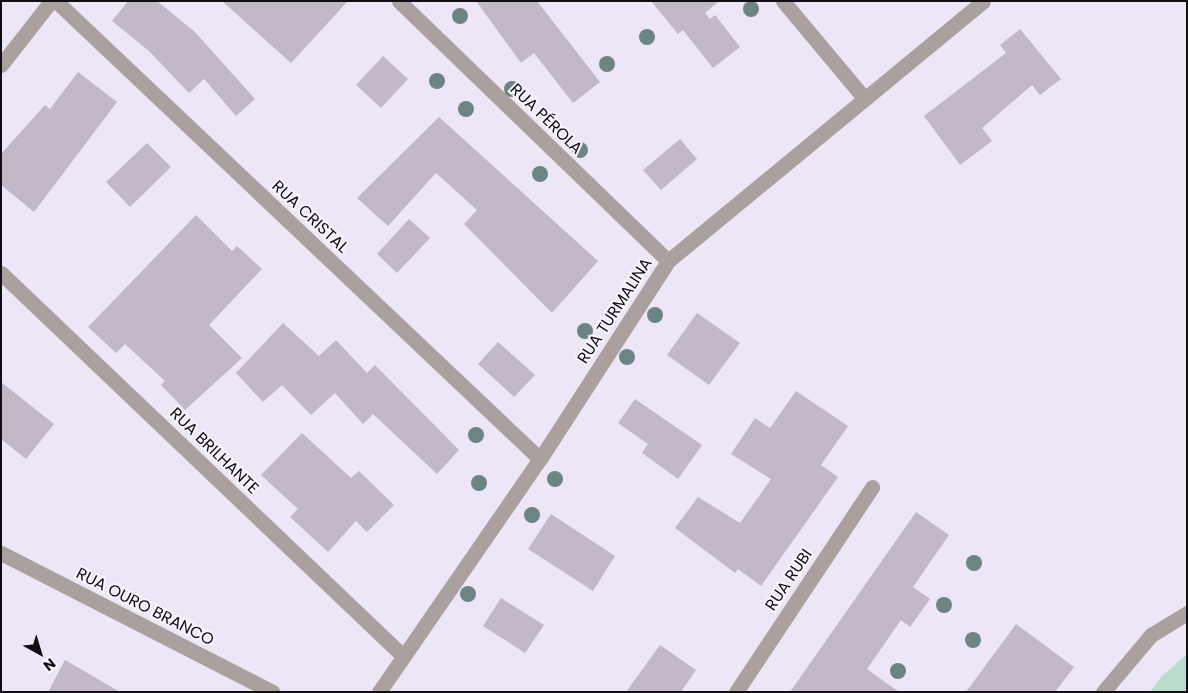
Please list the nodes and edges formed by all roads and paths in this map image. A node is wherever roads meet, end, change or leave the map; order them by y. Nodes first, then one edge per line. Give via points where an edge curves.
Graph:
1 (51, 1) edge
2 (56, 1) edge
3 (399, 1) edge
4 (783, 1) edge
5 (982, 1) edge
6 (1, 65) edge
7 (864, 98) junction
8 (668, 261) junction
9 (1, 273) edge
10 (540, 459) junction
11 (872, 487) dead end
12 (1, 553) edge
13 (1187, 613) edge
14 (402, 655) junction
15 (273, 692) edge
16 (379, 692) edge
17 (736, 692) edge
18 (1102, 692) edge

1 - 6 street
2 - 10 street, RUA CRISTAL
3 - 8 street, RUA PÉROLA
4 - 7 street
5 - 7 street, RUA TURMALINA
7 - 8 street, RUA TURMALINA
8 - 10 street, RUA TURMALINA
9 - 14 street, RUA BRILHANTE
10 - 14 street, RUA TURMALINA
11 - 17 street, RUA RUBI
12 - 15 street, RUA OURO BRANCO
13 - 18 street via 1151,635
14 - 16 street, RUA TURMALINA

